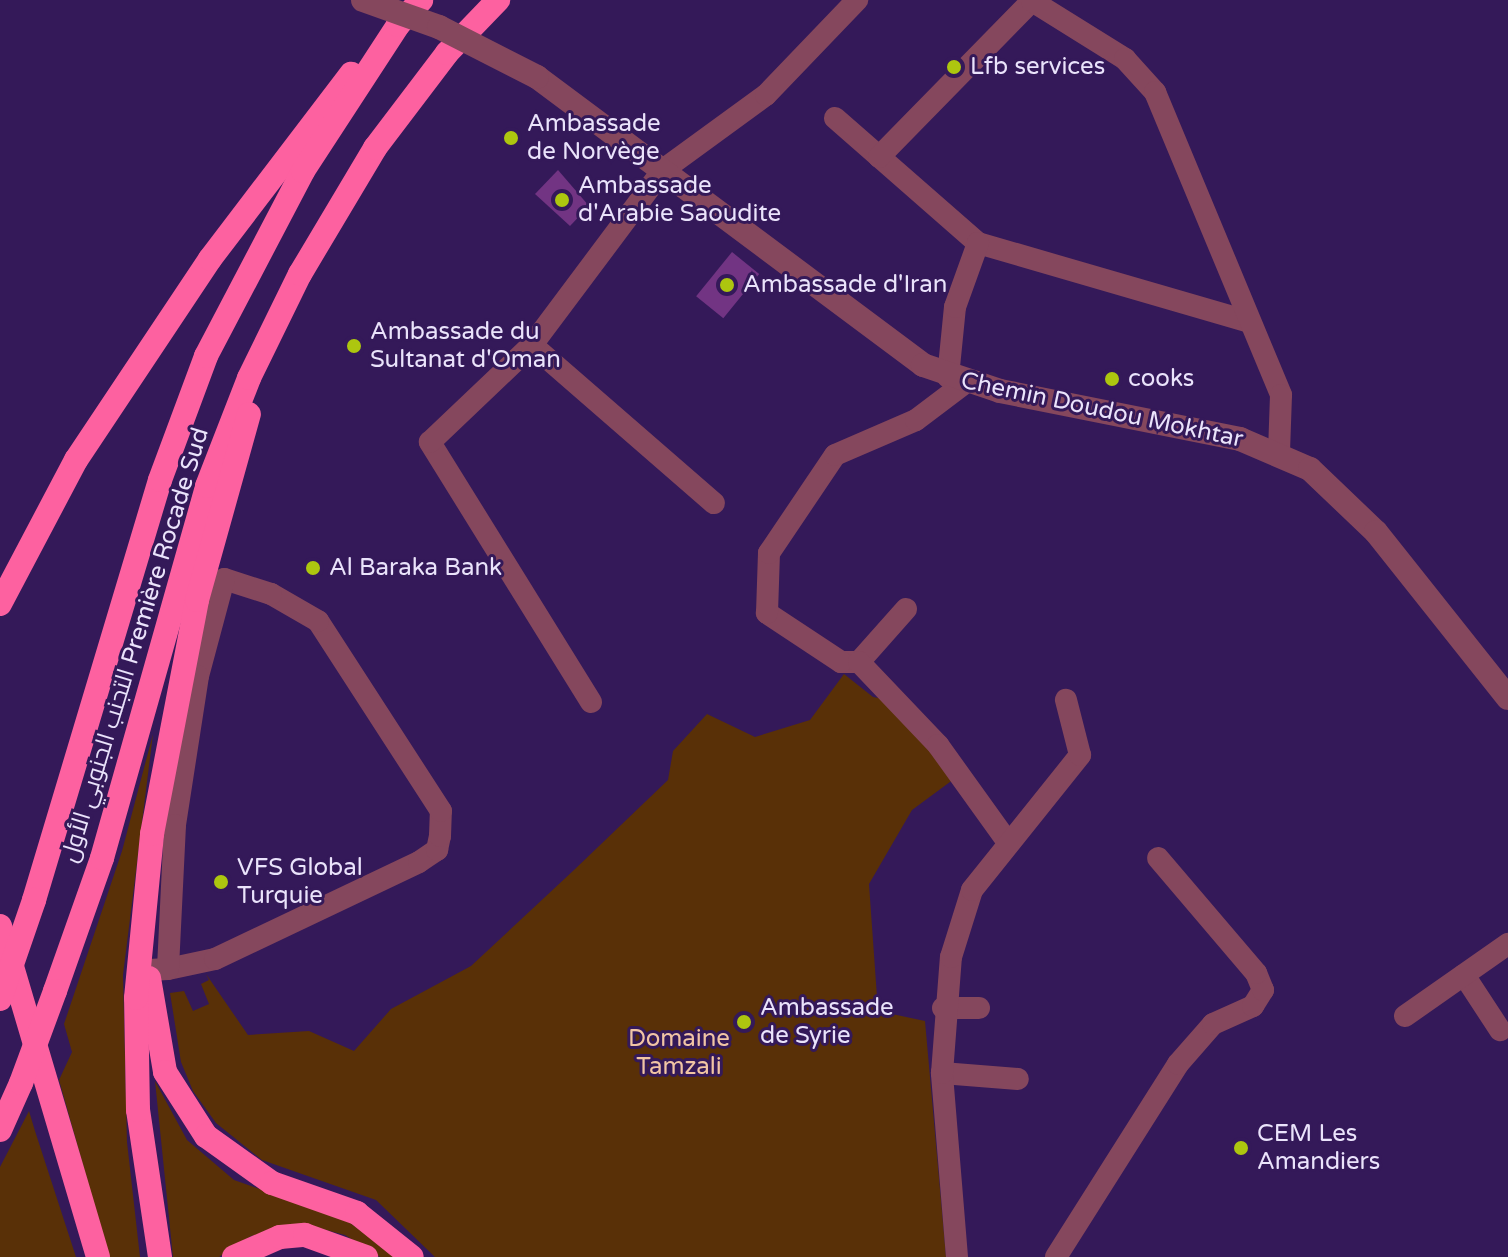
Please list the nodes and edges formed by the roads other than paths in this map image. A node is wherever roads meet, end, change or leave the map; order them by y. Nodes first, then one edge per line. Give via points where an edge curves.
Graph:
1 (363, 0) edge
2 (403, 0) edge
3 (421, 0) edge
4 (498, 0) edge
5 (857, 0) edge
6 (398, 25) junction
7 (835, 118) dead end
8 (879, 157) junction
9 (663, 170) junction
10 (978, 243) junction
11 (285, 303) junction
12 (1247, 321) junction
13 (532, 345) junction
14 (956, 380) junction
15 (1279, 451) junction
16 (714, 503) dead end
17 (0, 604) edge
18 (906, 609) dead end
19 (859, 662) junction
20 (1508, 698) edge
21 (1066, 700) dead end
22 (591, 702) dead end
23 (152, 834) junction
24 (1007, 841) junction
25 (1158, 858) dead end
26 (0, 926) edge
27 (1508, 944) edge
28 (159, 970) junction
29 (1464, 975) junction
30 (0, 999) edge
31 (943, 1008) junction
32 (979, 1008) dead end
33 (1405, 1016) dead end
34 (1500, 1030) dead end
35 (942, 1073) junction
36 (1018, 1079) dead end
37 (0, 1130) edge
38 (98, 1257) edge
39 (160, 1257) edge
40 (234, 1257) edge
41 (366, 1257) edge
42 (412, 1257) edge
43 (957, 1257) edge
44 (1056, 1257) edge

1 - 9 street, Chemin Doudou Mokhtar, bridge via 449,32 537,77
2 - 6 highway
3 - 6 highway, التجنب الجنوبي الأول Première Rocade Sud
4 - 11 highway, التجنب الجنوبي الأول Première Rocade Sud via 447,53 375,148
5 - 9 street via 766,95
6 - 17 highway via 322,108 210,259 55,494
6 - 30 highway, التجنب الجنوبي الأول Première Rocade Sud, bridge via 254,257 189,396
7 - 8 street
8 - 10 street
8 - 12 street via 1024,6 1032,1 1044,6 1125,59 1155,92
9 - 13 street
9 - 14 street, Chemin Doudou Mokhtar via 867,329
10 - 12 street
10 - 14 street via 955,307
11 - 23 highway via 197,600
11 - 37 highway, التجنب الجنوبي الأول Première Rocade Sud, bridge via 207,486 102,858
12 - 15 street via 1281,395
13 - 16 street
13 - 22 street via 430,442
14 - 15 street, Chemin Doudou Mokhtar
14 - 19 street via 916,420 835,455 769,553 767,613 841,662
15 - 20 street, Chemin Doudou Mokhtar via 1310,469 1367,522
18 - 19 street
19 - 24 street via 938,745
21 - 24 street via 1080,755
23 - 28 highway
23 - 39 highway via 137,1040 148,1204
24 - 31 street via 960,918
25 - 44 street via 1256,973 1263,990 1253,1006 1213,1024 1178,1064
26 - 38 highway
27 - 29 street
28 - 28 street via 198,676 224,579 271,594 318,621 441,811 440,836 437,850 419,862 215,959
28 - 42 highway via 165,1072 206,1136 272,1183 357,1213
29 - 33 street
29 - 34 street
31 - 32 street
31 - 35 street
35 - 36 street
35 - 43 street
40 - 41 highway via 280,1237 305,1235

